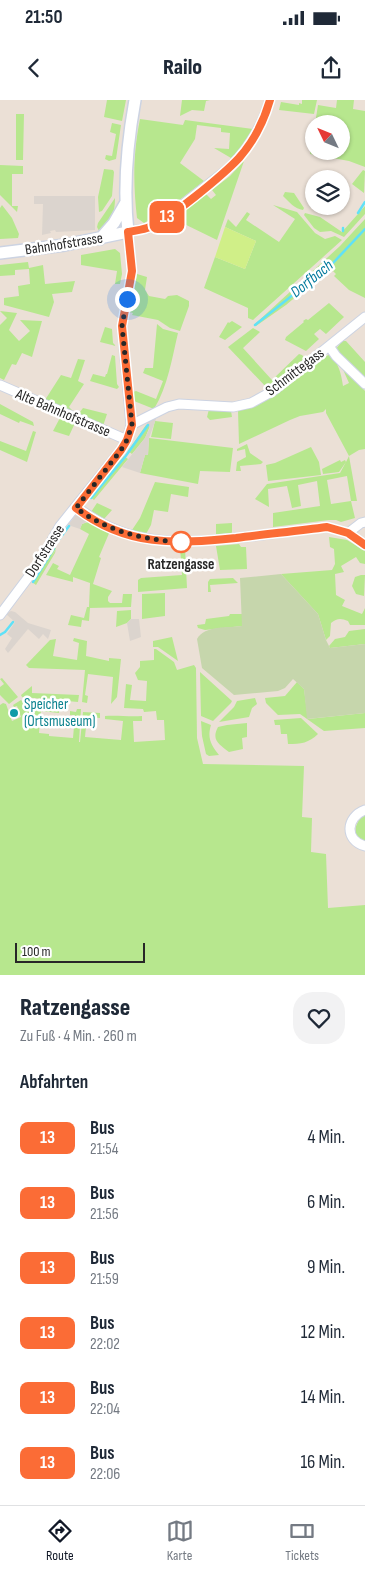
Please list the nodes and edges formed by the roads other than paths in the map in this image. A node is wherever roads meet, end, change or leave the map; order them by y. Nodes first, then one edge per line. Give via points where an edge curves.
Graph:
1 (135, 100) edge
2 (270, 100) edge
3 (125, 204) junction
4 (128, 232) junction
5 (100, 239) junction
6 (0, 253) edge
7 (365, 317) edge
8 (329, 346) junction
9 (365, 384) edge
10 (0, 385) edge
11 (132, 425) junction
12 (127, 440) junction
13 (76, 508) junction
14 (365, 522) edge
15 (348, 533) junction
16 (365, 545) edge
17 (0, 598) edge
18 (9, 603) junction
19 (0, 615) edge
20 (365, 810) edge
21 (365, 846) edge

1 - 3 street via 126,165
2 - 4 street via 261,125 233,163 163,220 148,228
3 - 4 street
3 - 5 street
4 - 5 street, Bahnhofstrasse
4 - 11 street, Dorfstrasse via 132,271 122,326
5 - 6 street, Bahnhofstrasse
7 - 8 street, Schmittegass
8 - 9 street
8 - 11 street, Schmittegass via 273,391 251,403 233,407 179,404
10 - 12 street, Alte Bahnhofstrasse
11 - 12 street, Dorfstrasse
12 - 13 street, Dorfstrasse
13 - 15 street via 104,526 160,541 194,542 327,527
13 - 18 street, Dorfstrasse via 60,526 39,563
14 - 15 street
15 - 16 street
17 - 18 street
18 - 19 street, Dorfstrasse
20 - 21 street via 355,815 350,829 354,840

